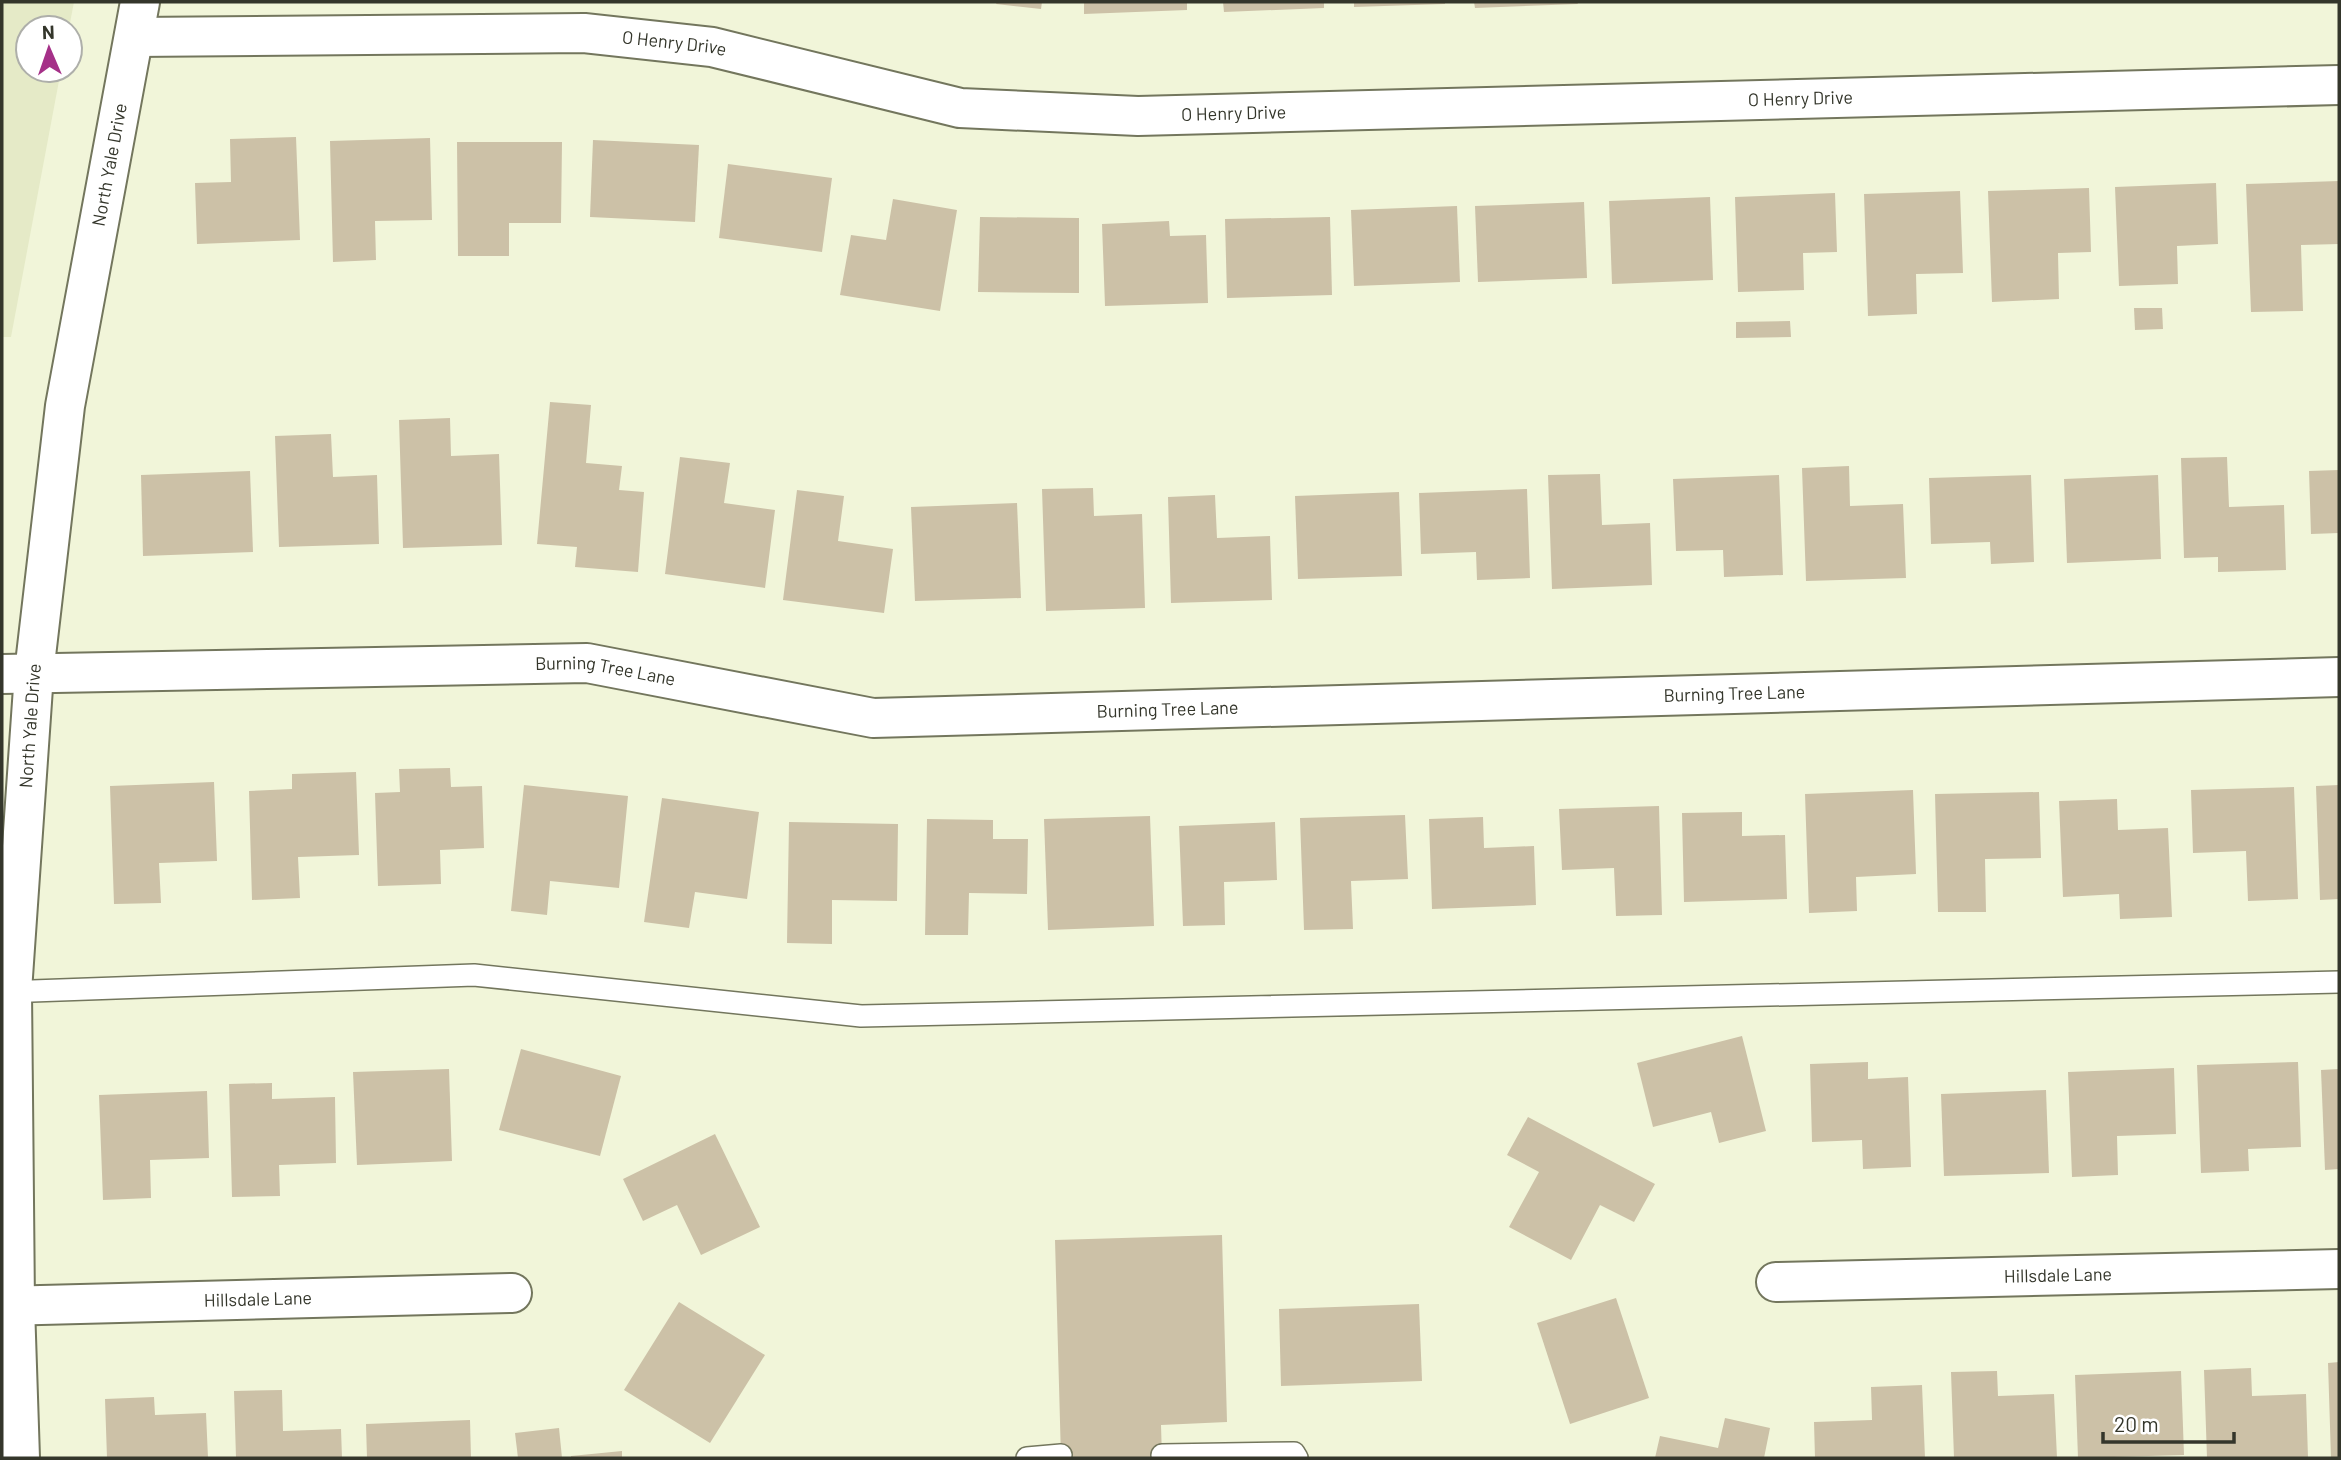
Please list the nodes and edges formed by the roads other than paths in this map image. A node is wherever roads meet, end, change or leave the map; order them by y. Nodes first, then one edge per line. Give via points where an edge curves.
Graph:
1 (137, 20) edge
2 (2339, 85) edge
3 (18, 673) edge
4 (2339, 677) edge
5 (2339, 982) edge
6 (7, 992) edge
7 (2339, 1269) edge
8 (1776, 1282) dead end
9 (512, 1293) dead end
10 (8, 1306) edge
11 (1061, 1455) dead end
12 (1162, 1455) dead end
13 (20, 1458) edge
14 (1027, 1458) edge
15 (1297, 1458) edge

1 - 2 street, O Henry Drive via 584,33 712,47 960,108 1138,116
1 - 3 street, North Yale Drive
3 - 4 street, Burning Tree Lane via 587,663 873,718
3 - 6 street, North Yale Drive
5 - 6 lane via 861,1016 474,975
6 - 10 street, North Yale Drive
7 - 8 street, Hillsdale Lane
9 - 10 street, Hillsdale Lane
10 - 13 street, North Yale Drive
11 - 14 lane
12 - 15 lane via 1294,1453

